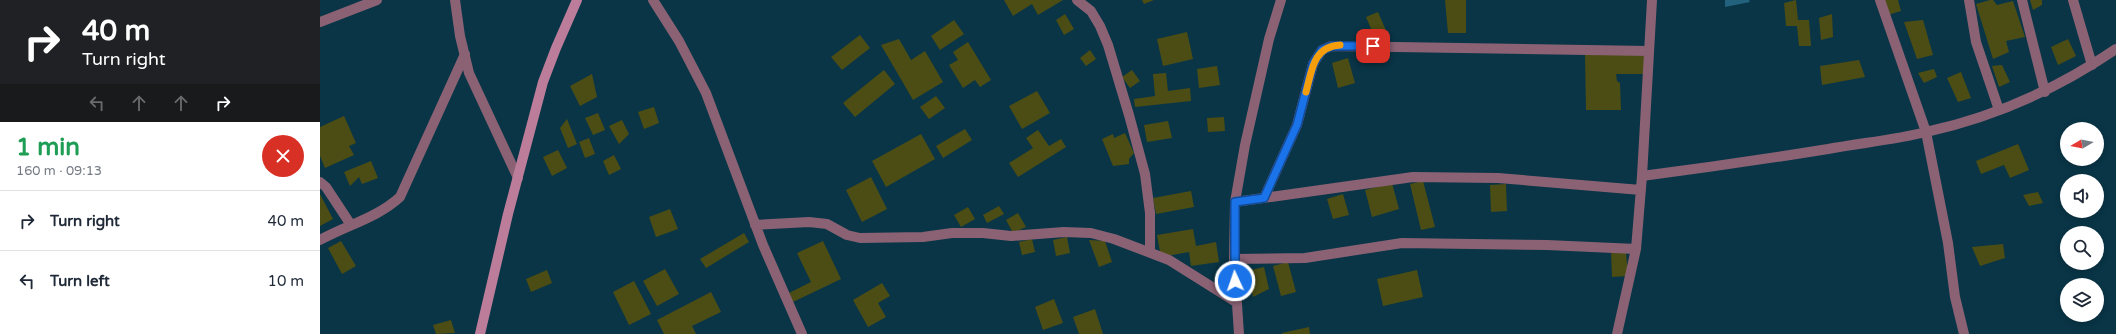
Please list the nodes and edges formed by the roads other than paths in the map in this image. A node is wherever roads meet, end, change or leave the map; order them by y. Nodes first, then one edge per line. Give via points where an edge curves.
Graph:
1 (378, 0) edge
2 (455, 0) edge
3 (577, 0) edge
4 (653, 0) edge
5 (1077, 0) edge
6 (1281, 0) edge
7 (1652, 0) edge
8 (1880, 0) edge
9 (1969, 0) edge
10 (2022, 0) edge
11 (2072, 0) edge
12 (320, 22) edge
13 (2116, 49) edge
14 (1649, 51) junction
15 (465, 54) junction
16 (2092, 66) junction
17 (2045, 92) junction
18 (1999, 110) junction
19 (1926, 132) junction
20 (1642, 176) junction
21 (518, 178) junction
22 (320, 182) edge
23 (1641, 190) junction
24 (1264, 198) junction
25 (1235, 202) junction
26 (351, 225) junction
27 (755, 225) junction
28 (320, 240) edge
29 (1636, 249) junction
30 (1150, 253) junction
31 (1234, 260) junction
32 (1236, 302) junction
33 (480, 334) edge
34 (802, 334) edge
35 (1239, 334) edge
36 (1617, 334) edge
37 (1964, 334) edge

1 - 12 street
2 - 15 street
3 - 21 street via 546,76
4 - 27 street via 679,40 706,93
5 - 30 street via 1091,11 1100,26 1129,115 1145,174 1150,213
6 - 25 street via 1269,39
7 - 14 street
8 - 19 street
9 - 18 street via 1976,42
10 - 17 street
11 - 16 street
13 - 16 street
14 - 20 street
14 - 24 street via 1332,46 1322,50 1313,64 1297,125
15 - 21 street via 469,73
15 - 26 street via 400,197 375,216
16 - 17 street
17 - 18 street
18 - 19 street
19 - 20 street via 1729,165
19 - 37 street via 1948,243 1955,297
20 - 23 street
21 - 33 street
22 - 26 street
23 - 24 street via 1498,178 1413,177
23 - 29 street
24 - 25 street
25 - 31 street
26 - 28 street
27 - 30 street via 809,222 827,224 847,235 860,238 923,237 960,233 1011,236 1064,232 1091,233
27 - 34 street
29 - 31 street via 1402,243 1305,258
29 - 36 street
30 - 32 street via 1169,260
31 - 32 street
32 - 35 street

